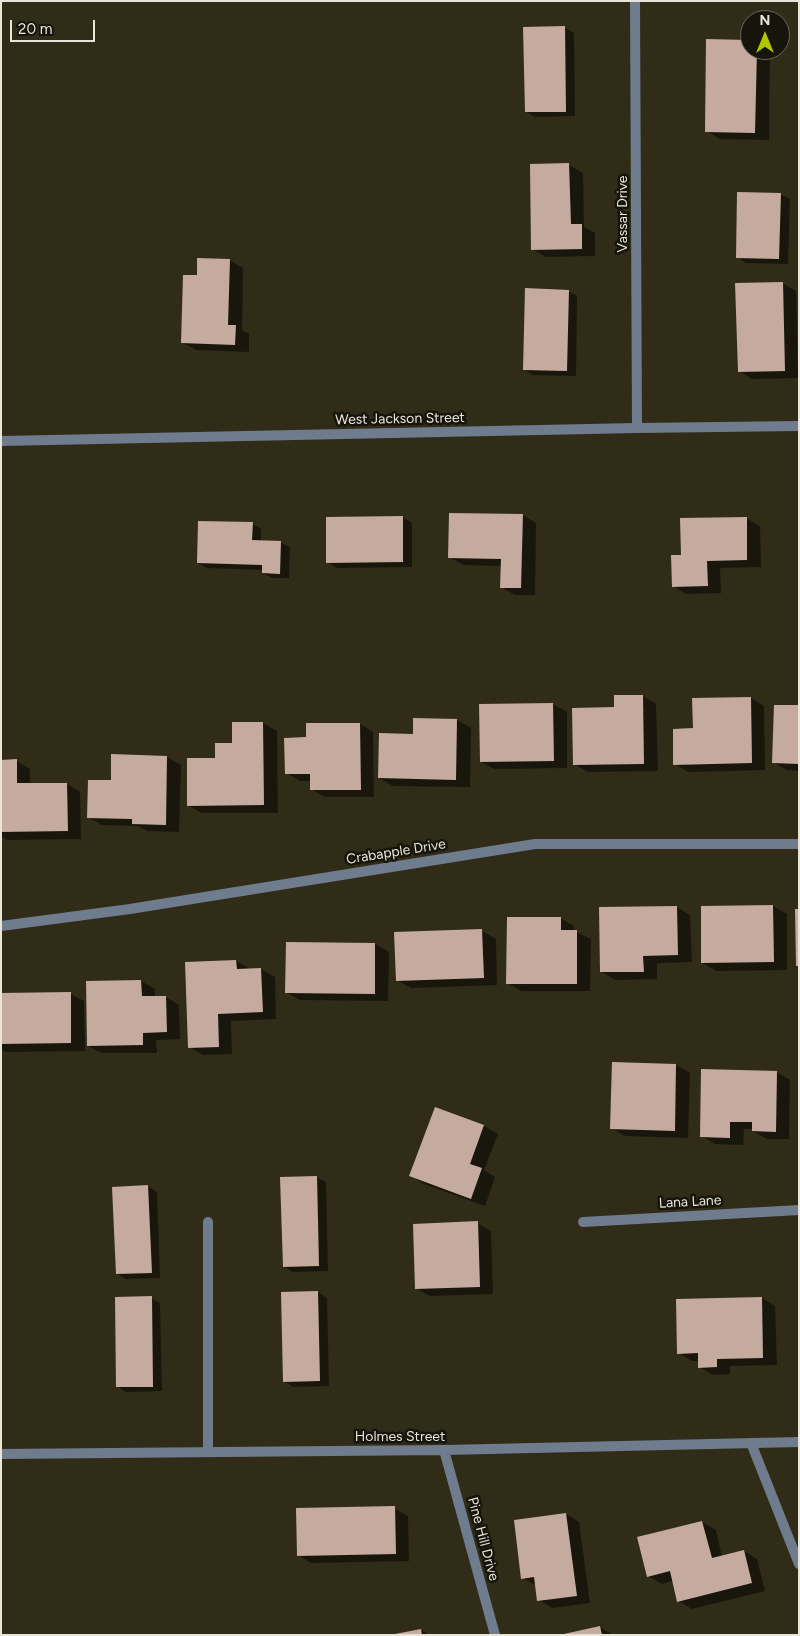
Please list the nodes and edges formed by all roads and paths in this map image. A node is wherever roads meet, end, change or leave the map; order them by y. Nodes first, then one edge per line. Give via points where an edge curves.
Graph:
1 (635, 1) edge
2 (799, 426) edge
3 (637, 428) junction
4 (1, 441) edge
5 (799, 844) edge
6 (1, 926) edge
7 (799, 1210) edge
8 (208, 1222) dead end
9 (583, 1222) dead end
10 (799, 1442) edge
11 (751, 1444) junction
12 (444, 1450) junction
13 (208, 1452) junction
14 (1, 1454) edge
15 (799, 1564) edge
16 (495, 1635) edge

1 - 3 street, Vassar Drive
2 - 3 street, West Jackson Street
3 - 4 street, West Jackson Street
5 - 6 street, Crabapple Drive via 535,844 130,910
7 - 9 street, Lana Lane
8 - 13 street
10 - 11 street, Holmes Street
11 - 12 street, Holmes Street
11 - 15 street
12 - 13 street, Holmes Street
12 - 16 street, Pine Hill Drive
13 - 14 street, Holmes Street

